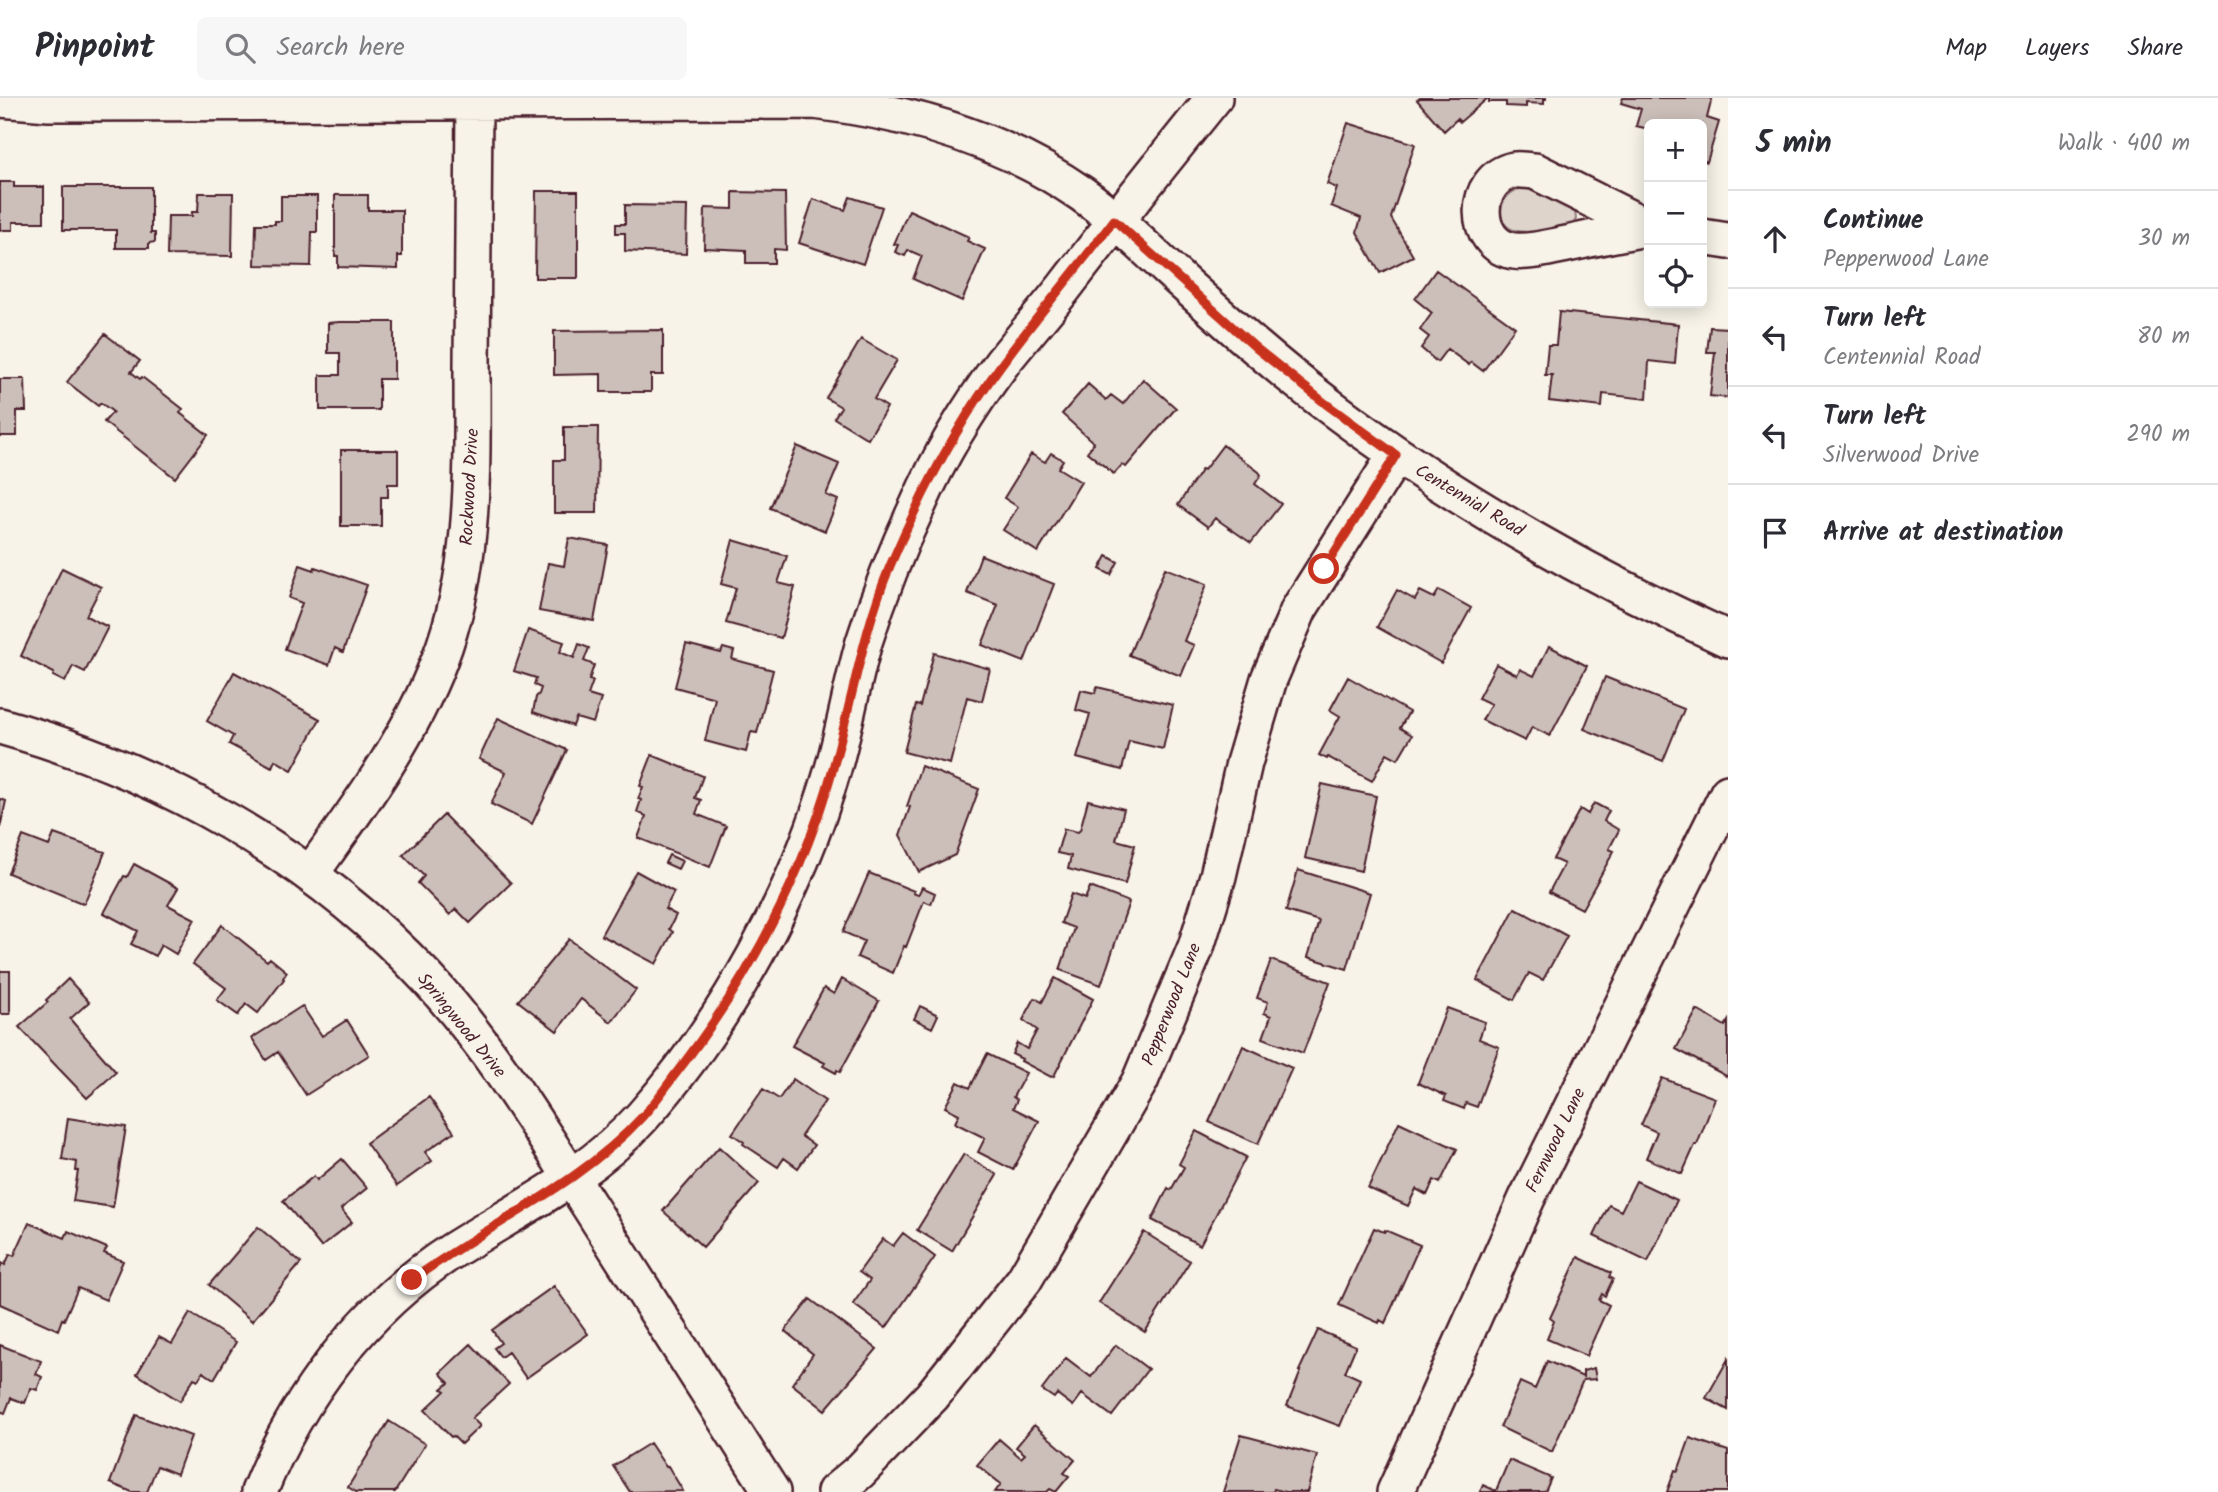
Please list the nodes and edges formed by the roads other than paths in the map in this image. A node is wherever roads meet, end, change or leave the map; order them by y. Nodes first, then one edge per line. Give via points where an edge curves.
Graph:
1 (1214, 98) edge
2 (0, 99) edge
3 (474, 102) junction
4 (1114, 220) junction
5 (1707, 238) edge
6 (1728, 241) edge
7 (1396, 455) junction
8 (1728, 639) edge
9 (0, 726) edge
10 (1728, 793) edge
11 (311, 873) junction
12 (572, 1179) junction
13 (259, 1492) edge
14 (772, 1492) edge
15 (835, 1492) edge
16 (1395, 1492) edge

1 - 4 street
2 - 3 street, Centennial Road via 49,103
3 - 4 street, Centennial Road via 814,102 866,107 987,143 1082,194
3 - 11 street, Rockwood Drive via 472,500 464,567 440,660 413,721 379,779
4 - 7 street, Centennial Road via 1256,348
4 - 12 street via 1001,365 958,429 920,499 864,644 832,771 801,861 745,975 643,1116
5 - 6 street
7 - 8 street, Centennial Road via 1461,498 1649,603
7 - 15 street, Pepperwood Lane via 1299,608 1269,679 1196,947 1140,1081 1024,1280 932,1396
9 - 11 street, Springwood Drive via 107,761 219,814
10 - 16 street, Fernwood Lane via 1527,1198
11 - 12 street, Springwood Drive via 427,978 486,1049
12 - 13 street via 448,1253 373,1317 332,1363 292,1423
12 - 14 street, Springwood Drive

